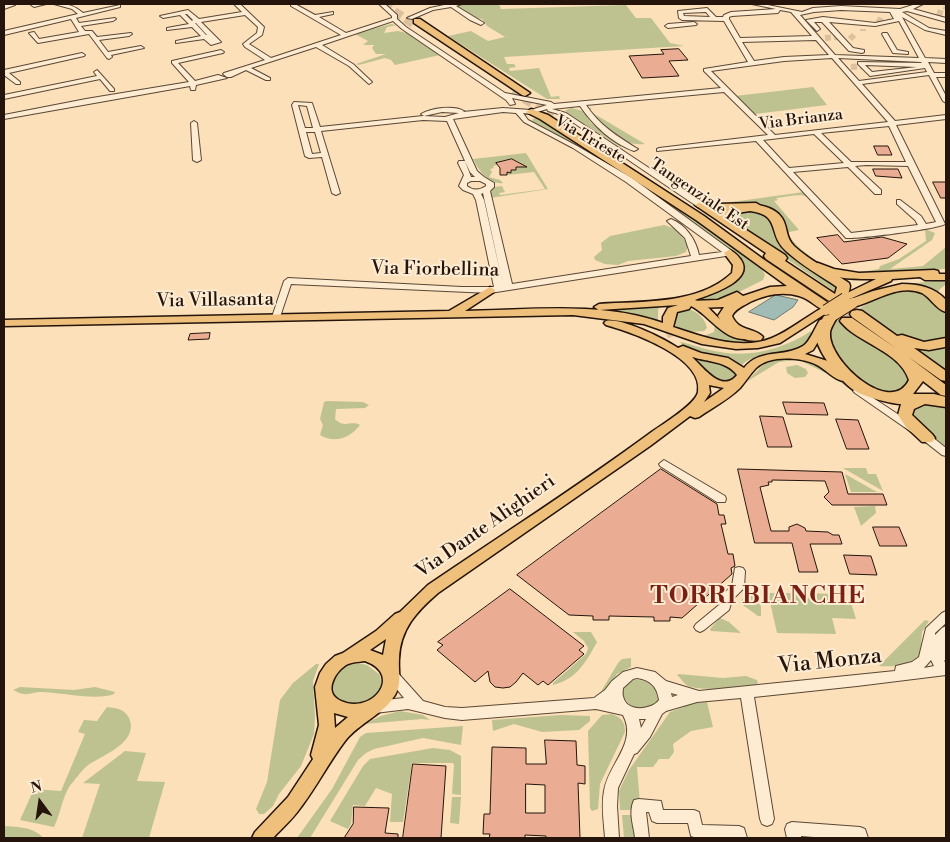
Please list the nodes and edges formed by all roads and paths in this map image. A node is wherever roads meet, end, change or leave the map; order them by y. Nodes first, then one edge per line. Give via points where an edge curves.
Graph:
1 (43, 4) edge
2 (57, 4) edge
3 (237, 4) edge
4 (382, 4) edge
5 (459, 4) edge
6 (755, 4) edge
7 (915, 4) edge
8 (920, 4) edge
9 (12, 5) edge
10 (34, 5) dead end
11 (123, 5) edge
12 (293, 5) dead end
13 (451, 5) junction
14 (108, 6) edge
15 (4, 7) edge
16 (388, 8) junction
17 (894, 8) edge
18 (794, 11) edge
19 (246, 13) junction
20 (331, 13) dead end
21 (81, 14) junction
22 (902, 14) junction
23 (72, 16) junction
24 (163, 16) dead end
25 (313, 17) junction
26 (396, 19) junction
27 (715, 19) junction
28 (823, 19) junction
29 (113, 20) dead end
30 (727, 20) junction
31 (946, 20) tunnel mouth
32 (409, 21) junction
33 (193, 23) junction
34 (481, 23) dead end
35 (85, 24) junction
36 (78, 26) junction
37 (668, 26) dead end
38 (902, 28) dead end
39 (169, 29) dead end
40 (83, 32) junction
41 (90, 32) junction
42 (32, 33) dead end
43 (946, 33) edge
44 (4, 34) edge
45 (128, 34) dead end
46 (344, 34) junction
47 (885, 34) tunnel mouth
48 (817, 38) junction
49 (96, 40) junction
50 (739, 40) junction
51 (178, 42) dead end
52 (316, 44) junction
53 (141, 48) dead end
54 (221, 52) dead end
55 (895, 52) junction
56 (82, 55) dead end
57 (834, 56) junction
58 (844, 58) dead end
59 (270, 60) junction
60 (946, 61) edge
61 (875, 62) junction
62 (752, 63) junction
63 (888, 64) junction
64 (922, 65) junction
65 (243, 69) junction
66 (892, 71) junction
67 (4, 72) edge
68 (946, 75) edge
69 (268, 79) dead end
70 (369, 82) dead end
71 (18, 83) dead end
72 (861, 84) junction
73 (194, 87) junction
74 (112, 90) dead end
75 (725, 90) junction
76 (513, 91) tunnel mouth
77 (502, 94) junction
78 (4, 97) edge
79 (36, 97) junction
80 (525, 97) junction
81 (946, 101) edge
82 (579, 105) junction
83 (514, 108) junction
84 (47, 109) junction
85 (542, 114) junction
86 (443, 116) junction
87 (946, 116) edge
88 (4, 118) edge
89 (892, 122) junction
90 (194, 123) dead end
91 (317, 127) junction
92 (301, 128) junction
93 (816, 132) junction
94 (773, 137) junction
95 (758, 138) junction
96 (634, 149) dead end
97 (659, 150) dead end
98 (324, 155) junction
99 (197, 160) dead end
100 (849, 164) junction
101 (912, 164) junction
102 (787, 170) junction
103 (481, 179) junction
104 (467, 180) junction
105 (486, 190) junction
106 (476, 192) junction
107 (878, 192) dead end
108 (336, 193) dead end
109 (900, 202) dead end
110 (701, 205) junction
111 (935, 210) junction
112 (946, 215) edge
113 (700, 218) junction
114 (671, 221) dead end
115 (730, 224) junction
116 (945, 225) edge
117 (920, 227) junction
118 (708, 237) junction
119 (729, 253) junction
120 (708, 255) junction
121 (695, 257) junction
122 (759, 262) junction
123 (946, 272) edge
124 (934, 273) junction
125 (946, 277) edge
126 (499, 288) junction
127 (946, 288) edge
128 (809, 295) junction
129 (677, 302) junction
130 (696, 304) junction
131 (944, 305) edge
132 (838, 309) junction
133 (519, 313) junction
134 (426, 314) junction
135 (445, 315) junction
136 (276, 318) junction
137 (636, 321) junction
138 (810, 321) junction
139 (4, 323) edge
140 (666, 329) junction
141 (756, 337) junction
142 (946, 342) edge
143 (678, 353) junction
144 (897, 355) junction
145 (784, 356) junction
146 (698, 370) junction
147 (946, 377) edge
148 (742, 378) junction
149 (946, 385) edge
150 (858, 391) junction
151 (942, 398) edge
152 (927, 438) junction
153 (646, 443) junction
154 (946, 453) edge
155 (664, 464) dead end
156 (720, 499) dead end
157 (739, 571) dead end
158 (407, 612) junction
159 (946, 616) edge
160 (700, 627) dead end
161 (946, 631) edge
162 (928, 642) junction
163 (946, 656) edge
164 (342, 659) junction
165 (945, 670) edge
166 (391, 674) junction
167 (861, 681) junction
168 (617, 685) junction
169 (662, 685) junction
170 (324, 690) junction
171 (747, 692) junction
172 (719, 695) junction
173 (596, 703) junction
174 (419, 705) junction
175 (374, 707) junction
176 (659, 709) junction
177 (627, 710) junction
178 (631, 749) junction
179 (315, 769) junction
180 (766, 819) dead end
181 (261, 838) edge
182 (612, 838) edge
183 (642, 838) edge
184 (740, 838) edge
185 (794, 838) edge
186 (861, 838) edge

1 - 10 street
2 - 21 street via 74,8
3 - 19 street
4 - 16 street, Via Trieste
5 - 13 street
6 - 18 street
7 - 17 street
8 - 22 street
9 - 15 street
11 - 14 street
12 - 25 street
13 - 32 street via 422,12
13 - 34 street
14 - 21 street
16 - 26 street, Via Trieste
16 - 32 street, Via Trieste
17 - 18 street
17 - 22 street
17 - 22 street
18 - 30 street via 732,14 727,16
18 - 48 street
19 - 33 street
19 - 59 street via 261,28 260,34 247,46
20 - 25 street
21 - 23 street
22 - 28 street via 885,23 855,24
22 - 31 street
22 - 38 street
22 - 43 street via 926,29
22 - 64 street
23 - 36 street
23 - 44 street via 27,25
24 - 33 street via 188,12
25 - 46 street
26 - 32 street, Via Trieste
26 - 32 street
26 - 46 street
27 - 27 street via 707,10 680,12 682,18
27 - 30 street
28 - 55 street via 851,50
28 - 64 street via 809,20 839,54
29 - 35 street
30 - 37 street
30 - 50 street
32 - 76 highway
32 - 77 street, Via Trieste
32 - 80 highway
33 - 39 street
33 - 51 street via 208,36
35 - 36 street
35 - 41 street
36 - 40 street
40 - 41 street
40 - 42 street via 38,40
41 - 49 street
45 - 49 street
46 - 52 street
47 - 55 street
48 - 50 street
48 - 57 street
49 - 53 street via 108,55
50 - 62 street
52 - 59 street
52 - 70 street via 351,65
54 - 73 street via 174,62
55 - 64 street
56 - 67 street
57 - 62 street
57 - 64 street
57 - 72 street
58 - 61 street
59 - 65 street
60 - 64 street
61 - 63 street
61 - 64 street
61 - 66 street via 860,63 870,74
62 - 75 street via 706,70
63 - 64 street
63 - 66 street
64 - 66 street
64 - 68 street
64 - 72 street
64 - 81 street
65 - 69 street
65 - 73 street
67 - 71 street
72 - 89 street
73 - 84 street
74 - 79 street via 99,74
75 - 82 street
75 - 94 street
77 - 80 street, Via Trieste
77 - 83 street, Via Trieste
78 - 79 street
79 - 84 street
80 - 83 street, Via Trieste
80 - 85 street, Via Trieste
82 - 85 street
82 - 85 street via 567,105
82 - 96 street via 592,120
83 - 85 street, Via Trieste
83 - 85 street, Via Trieste via 522,118
83 - 86 street
84 - 88 street
85 - 110 street, Via Trieste
85 - 113 highway, Tangenziale Est
85 - 118 street, Via Trieste via 575,147 629,180
85 - 132 highway, Tangenziale Est
86 - 91 street
86 - 103 street
86 - 104 street via 468,175
87 - 89 street, Via Brianza
89 - 93 street, Via Brianza
89 - 101 street
90 - 99 street
91 - 92 street
91 - 92 street via 310,104 298,103 294,105
91 - 98 street
92 - 98 street via 309,156
93 - 94 street, Via Brianza
93 - 100 street
94 - 95 street, Via Brianza
95 - 97 street, Via Brianza
95 - 102 street
98 - 108 street
100 - 101 street
100 - 102 street
100 - 107 street
101 - 111 street
102 - 117 street via 849,236
103 - 104 street
103 - 105 street via 491,185
104 - 106 street via 464,188
105 - 106 street
105 - 126 street
106 - 126 street
109 - 117 street via 918,218 922,224
110 - 115 highway
110 - 124 main road via 750,205 771,210 780,217 783,235 792,248 837,274
111 - 112 street
111 - 116 street
111 - 117 street via 931,223
113 - 122 highway
113 - 132 highway, Tangenziale Est
114 - 121 street via 693,242
115 - 132 highway via 819,284
115 - 132 highway via 727,214 737,209 757,208 774,215 780,235 789,248 844,286
116 - 117 street
118 - 119 street, Via Trieste
118 - 120 street via 716,249
119 - 120 street, Via Fiorbellina
119 - 129 main road via 739,267 735,277 719,287
120 - 121 street, Via Fiorbellina
121 - 126 street, Via Fiorbellina
122 - 128 highway
122 - 130 highway via 768,273 765,282 720,304
123 - 124 main road
124 - 132 main road via 881,280
125 - 132 main road via 897,282
126 - 133 main road via 483,296 482,302 486,307
126 - 134 main road via 478,296 466,307
126 - 136 street, Via Fiorbellina via 462,290 288,281
127 - 131 highway via 942,294
128 - 132 highway
128 - 141 highway via 786,289 771,290 759,292 732,306 725,316 729,324
129 - 130 main road
129 - 133 main road
129 - 140 main road via 662,310
130 - 141 main road via 729,331
131 - 132 highway via 924,290 906,287 891,288
132 - 137 main road via 798,336 774,347 749,351 707,347
132 - 138 main road
132 - 142 highway via 910,343 926,346
132 - 144 highway
132 - 144 highway via 823,334 825,344 848,377 862,389 884,396 900,395 911,389 916,380 914,375
132 - 145 main road via 822,325 809,348
132 - 147 highway, Tangenziale Est
132 - 149 highway, Tangenziale Est
133 - 135 main road
133 - 137 main road via 583,312
134 - 135 main road
134 - 136 main road, Via Villasanta
135 - 143 main road via 548,316 607,322 649,336
136 - 139 main road, Via Villasanta
137 - 140 main road
138 - 140 main road via 776,341 742,346 706,342
138 - 141 main road via 784,333
140 - 143 main road
140 - 148 main road via 682,349 690,354 732,363
143 - 146 main road
144 - 151 highway
145 - 148 main road via 758,360
145 - 150 main road via 822,361
146 - 148 main road via 719,384
146 - 153 main road via 704,389 701,400
148 - 153 main road via 690,417
150 - 151 highway via 883,399
150 - 152 street
151 - 152 highway via 917,400 905,409 907,420
152 - 154 street
153 - 158 main road, Via Dante Alighieri via 434,589
155 - 156 street
157 - 160 street via 738,588 726,598 725,607
158 - 164 main road via 381,635
158 - 166 main road, Via Dante Alighieri via 392,642
159 - 162 street via 930,631
161 - 163 street via 939,639
162 - 165 street
162 - 167 street via 926,658 921,664
164 - 166 main road via 370,656 385,664
164 - 170 main road via 327,672
165 - 167 street, Via Monza
166 - 174 street
166 - 175 main road via 388,694
167 - 171 street, Via Monza
168 - 169 street via 624,677 638,674 652,677
168 - 173 street
168 - 177 street via 618,700
169 - 172 street, Via Monza via 691,695
169 - 176 street via 665,698
170 - 175 main road via 329,701 342,710 357,712
170 - 179 main road via 327,725
171 - 172 street, Via Monza
171 - 180 street
172 - 176 street, Via Monza via 672,702
173 - 174 street via 462,714
173 - 177 street
174 - 175 street
175 - 179 main road via 340,734
176 - 177 street via 644,715
176 - 178 street
177 - 178 street via 635,729
178 - 182 street via 610,791
179 - 181 main road via 294,803
183 - 184 street via 639,805 656,806 657,816 694,817 696,832 740,833
185 - 186 street via 792,829 860,834

